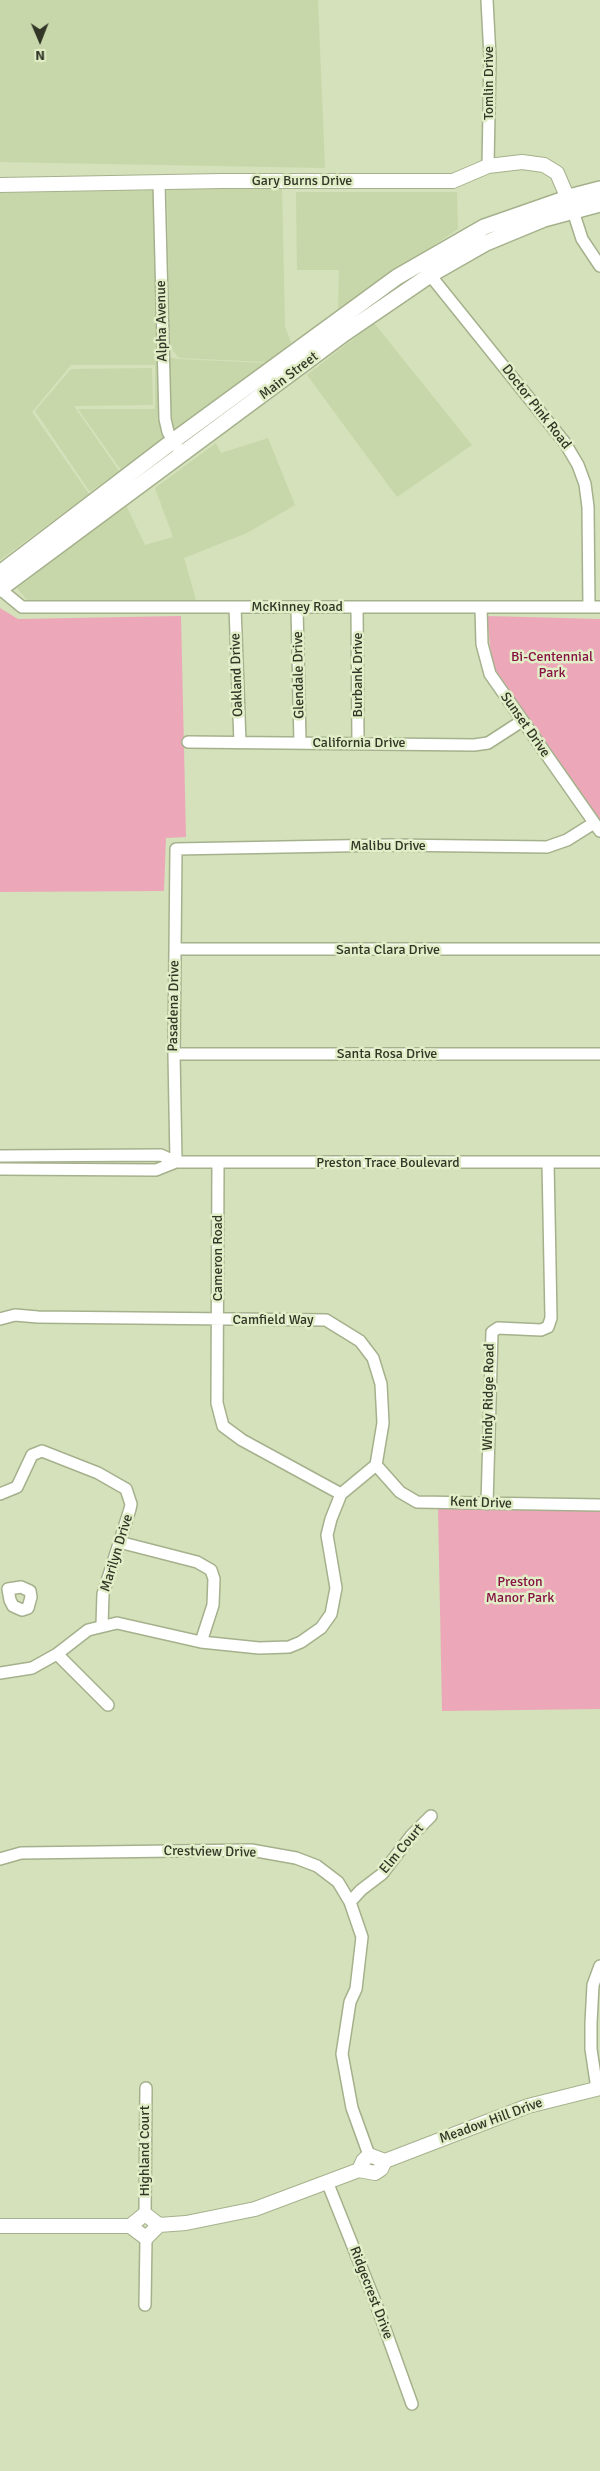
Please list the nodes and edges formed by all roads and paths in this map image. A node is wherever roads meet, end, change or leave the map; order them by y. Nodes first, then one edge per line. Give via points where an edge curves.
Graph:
1 (487, 0) edge
2 (488, 166) junction
3 (159, 183) junction
4 (0, 185) edge
5 (600, 189) edge
6 (571, 204) junction
7 (600, 204) edge
8 (600, 266) edge
9 (425, 269) junction
10 (173, 441) junction
11 (182, 455) junction
12 (595, 530) edge
13 (0, 573) edge
14 (0, 589) edge
15 (235, 607) junction
16 (357, 607) junction
17 (481, 607) junction
18 (594, 607) edge
19 (297, 608) junction
20 (522, 721) junction
21 (188, 742) dead end
22 (358, 742) junction
23 (300, 743) junction
24 (240, 744) junction
25 (597, 827) edge
26 (176, 849) joint
27 (175, 949) junction
28 (600, 949) edge
29 (174, 1054) junction
30 (600, 1054) edge
31 (0, 1156) edge
32 (176, 1162) junction
33 (218, 1162) junction
34 (548, 1162) junction
35 (600, 1162) edge
36 (0, 1169) edge
37 (0, 1320) edge
38 (218, 1320) junction
39 (376, 1465) junction
40 (0, 1494) edge
41 (341, 1494) junction
42 (487, 1504) junction
43 (600, 1505) edge
44 (119, 1542) junction
45 (102, 1625) junction
46 (200, 1642) junction
47 (57, 1654) junction
48 (0, 1673) edge
49 (108, 1705) dead end
50 (431, 1816) dead end
51 (0, 1859) edge
52 (350, 1902) junction
53 (600, 1966) edge
54 (146, 2088) dead end
55 (598, 2089) edge
56 (369, 2155) junction
57 (385, 2160) junction
58 (360, 2170) junction
59 (328, 2184) junction
60 (145, 2214) junction
61 (159, 2225) junction
62 (0, 2226) edge
63 (130, 2226) junction
64 (146, 2238) junction
65 (144, 2305) dead end
66 (412, 2404) dead end

1 - 2 street, Tomlin Drive via 490,57
2 - 3 street, Gary Burns Drive via 453,181
2 - 6 street, Gary Burns Drive via 522,162 544,165 557,173
3 - 4 street, Gary Burns Drive
3 - 10 street, Alpha Avenue via 164,419
5 - 6 main road, Main Street
6 - 7 main road, Main Street
6 - 8 street via 582,239
6 - 9 main road, Main Street via 544,219
9 - 10 main road, Main Street via 390,282
9 - 11 main road, Main Street via 345,334
9 - 12 street, Doctor Pink Road via 565,443 585,484
10 - 11 street, Alpha Avenue
10 - 13 main road, Main Street
11 - 14 main road, Main Street
12 - 18 street, Doctor Pink Road
14 - 15 street, McKinney Road via 22,607
15 - 19 street, McKinney Road
15 - 24 street, Oakland Drive
16 - 17 street, McKinney Road
16 - 19 street, McKinney Road
16 - 22 street, Burbank Drive
17 - 18 street, McKinney Road
17 - 20 street, Sunset Drive via 486,665
19 - 23 street, Glendale Drive
20 - 22 street, California Drive via 488,743 474,745
20 - 25 street, Sunset Drive
21 - 24 street, California Drive
22 - 23 street, California Drive
23 - 24 street, California Drive
25 - 26 street, Malibu Drive via 546,847 390,845
26 - 27 street, Pasadena Drive
27 - 28 street, Santa Clara Drive
27 - 29 street, Pasadena Drive
29 - 30 street, Santa Rosa Drive
29 - 32 street, Pasadena Drive
31 - 32 street, Preston Trace Boulevard via 161,1156
32 - 33 street, Preston Trace Boulevard
32 - 36 street, Preston Trace Boulevard via 156,1170
33 - 34 street, Preston Trace Boulevard
33 - 38 street, Cameron Road
34 - 35 street, Preston Trace Boulevard
34 - 42 street, Windy Ridge Road via 551,1318 548,1327 542,1330 498,1328 492,1332
37 - 38 street, Camfield Way via 15,1315
38 - 39 street, Camfield Way via 326,1320 360,1341 373,1358 381,1384 383,1423
38 - 41 street, Cameron Road via 217,1402 223,1426 242,1440
39 - 41 street
39 - 42 street, Kent Drive via 400,1492 417,1502
40 - 44 street, Marilyn Drive via 17,1487 32,1455 42,1452 56,1455 126,1489 131,1504
41 - 46 street via 327,1535 336,1588 331,1614 321,1628 301,1642 278,1649
42 - 43 street, Kent Drive
44 - 45 street, Marilyn Drive via 103,1594
44 - 46 street via 197,1562 211,1570 213,1605
45 - 46 street via 127,1624
45 - 47 street via 88,1630
47 - 48 street via 32,1668
47 - 49 street
50 - 52 street, Elm Court via 382,1874
51 - 52 street, Crestview Drive via 21,1853 251,1850 296,1858 317,1866 338,1882
52 - 56 street, Crestview Drive via 362,1937 356,1989 350,2002 342,2054 352,2108
53 - 55 street via 593,1985 591,2023 591,2050
54 - 60 street, Highland Court
55 - 57 street, Meadow Hill Drive via 528,2106
56 - 57 street
56 - 58 street
57 - 58 street, Meadow Hill Drive via 375,2173
58 - 59 street, Meadow Hill Drive
59 - 61 street, Meadow Hill Drive via 255,2208 186,2223
59 - 66 street, Ridgecrest Drive
60 - 61 street
60 - 63 street
61 - 64 street
62 - 63 street
63 - 64 street
64 - 65 street

